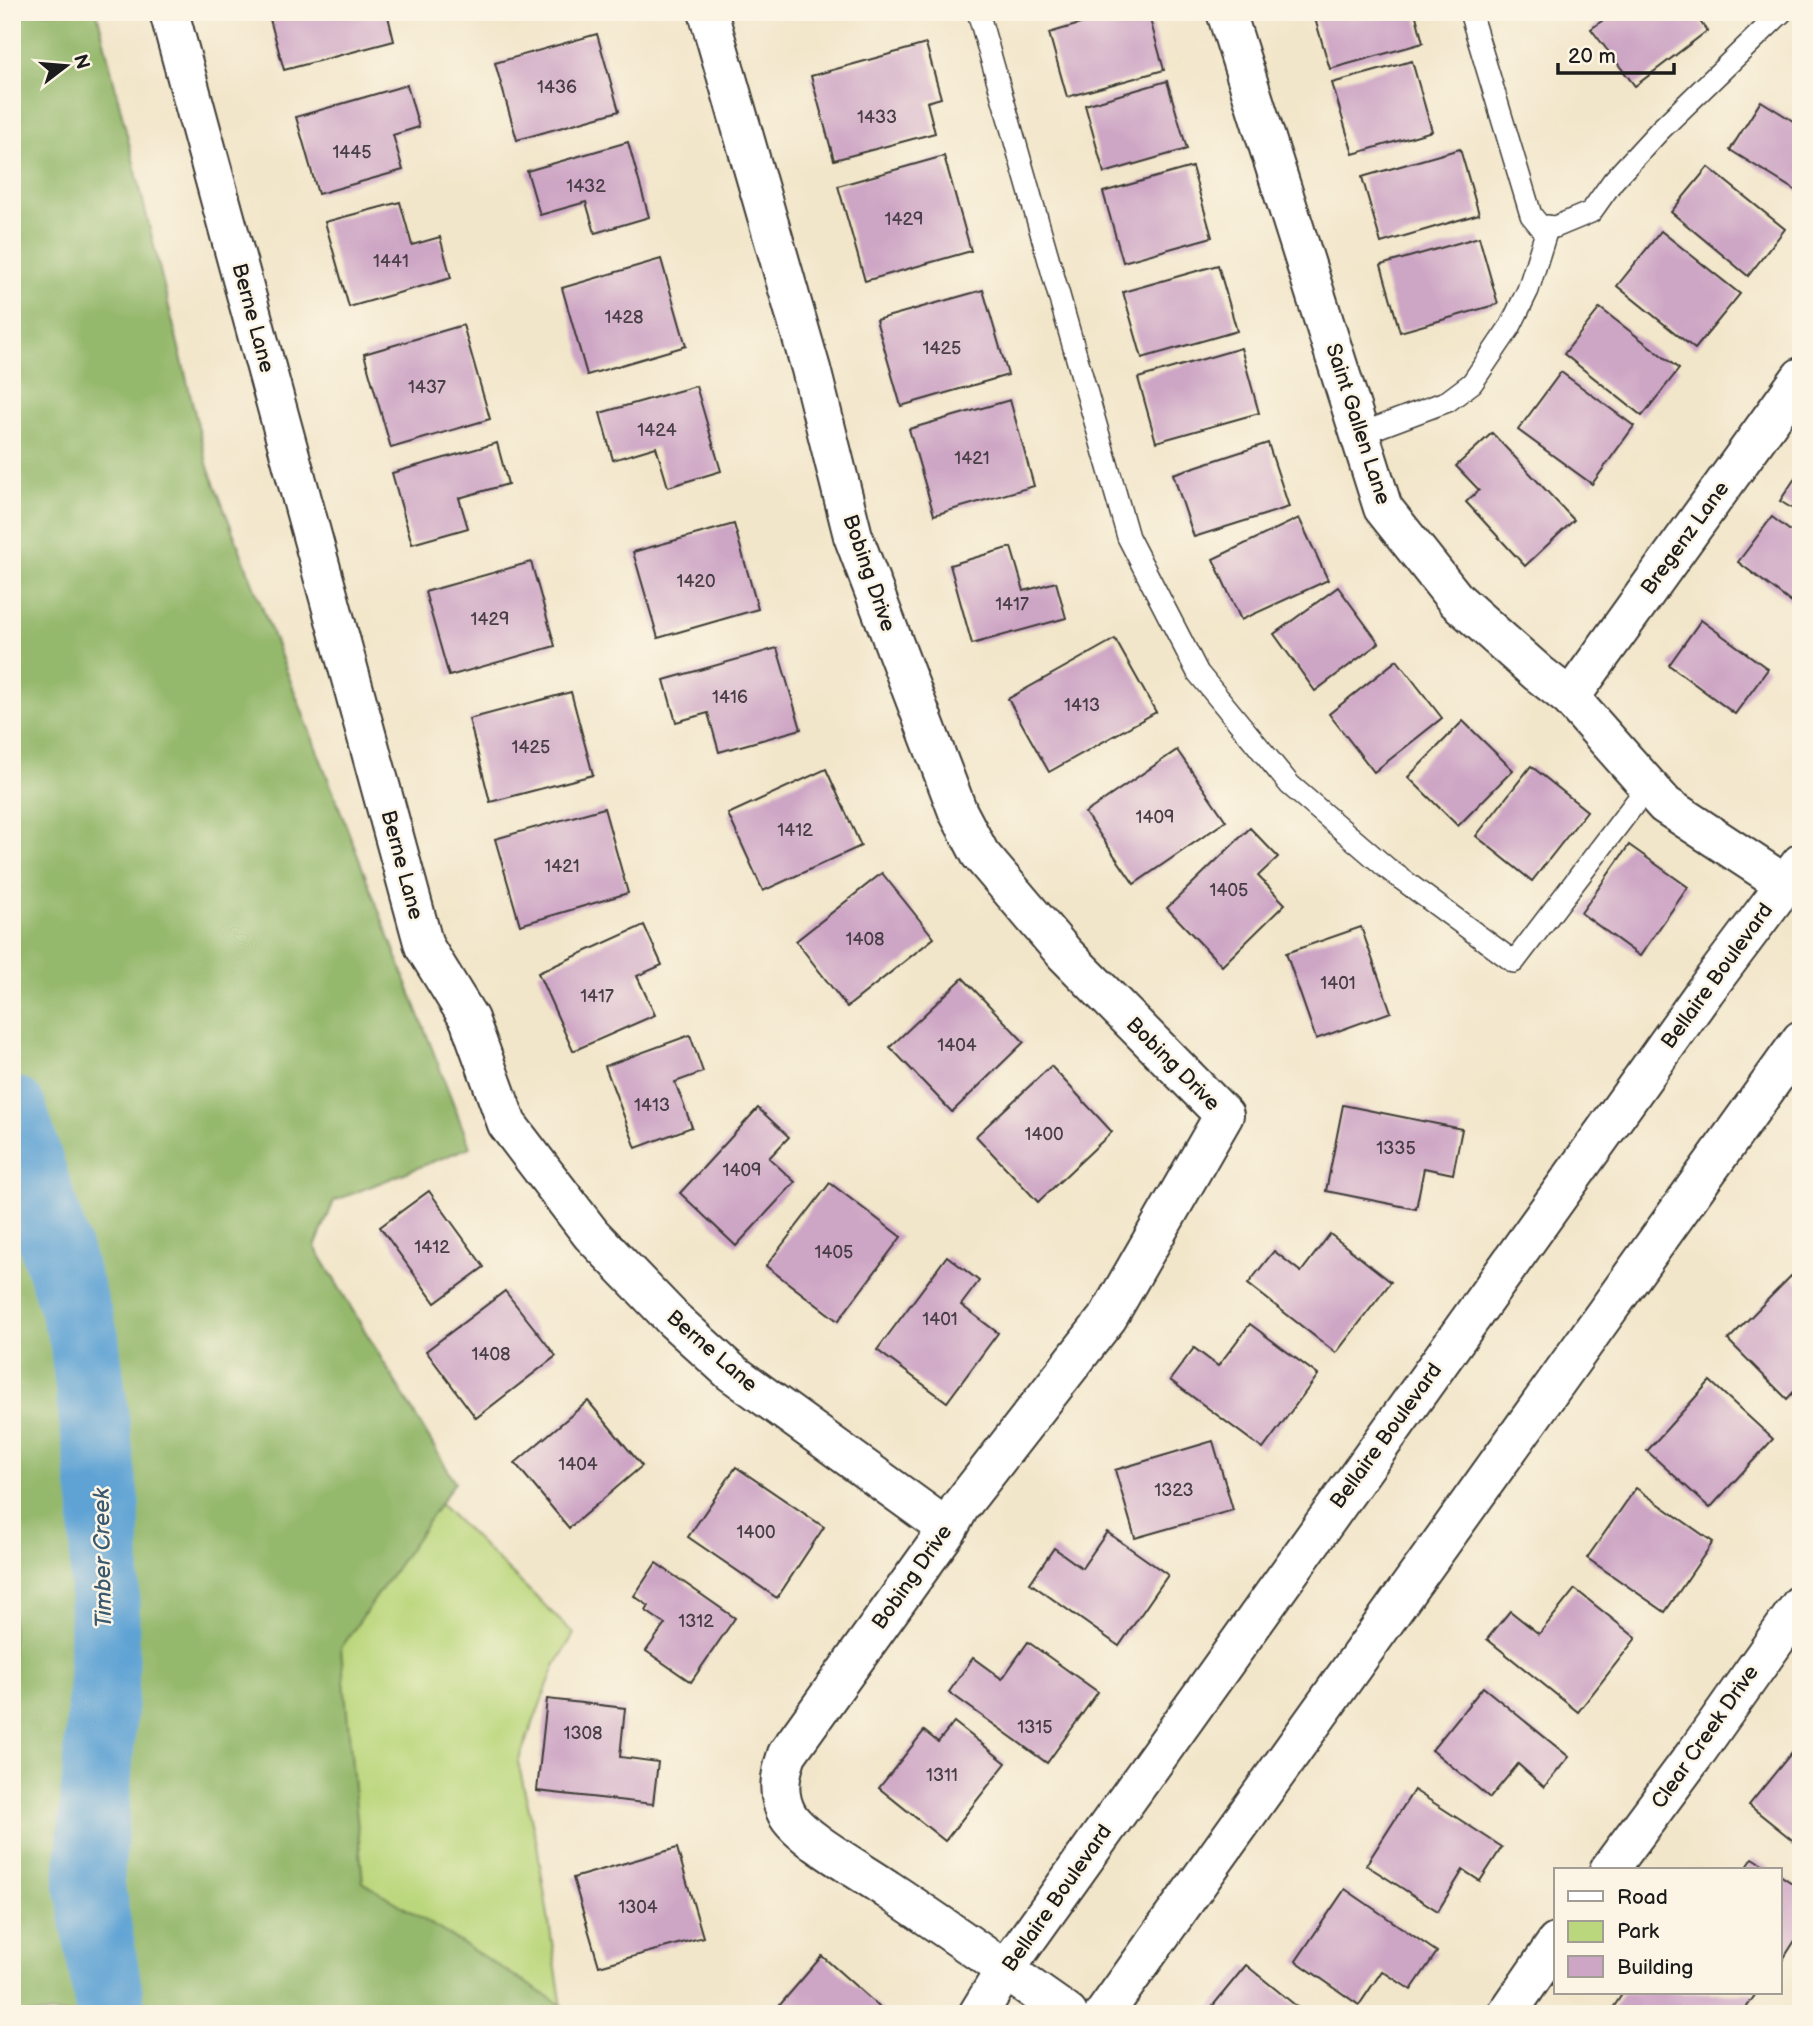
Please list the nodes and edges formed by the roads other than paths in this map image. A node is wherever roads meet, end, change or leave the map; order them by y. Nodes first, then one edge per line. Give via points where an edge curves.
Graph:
1 (169, 12) edge
2 (708, 12) edge
3 (978, 12) edge
4 (1226, 12) edge
5 (1470, 12) edge
6 (1782, 12) edge
7 (1548, 226) junction
8 (1801, 377) edge
9 (1360, 435) junction
10 (1570, 698) junction
11 (1648, 786) junction
12 (1797, 884) edge
13 (1801, 1040) edge
14 (948, 1529) junction
15 (1801, 1604) edge
16 (1610, 1868) edge
17 (1554, 1946) edge
18 (1005, 1970) junction
19 (978, 2014) edge
20 (1068, 2014) edge
21 (1104, 2014) edge
22 (1507, 2014) edge

1 - 14 street, Berne Lane via 424,946 468,1019 507,1124 591,1234 683,1328 731,1372
2 - 14 street, Bobing Drive via 811,369 853,536 958,812 980,854 1065,954 1224,1115 1108,1317 960,1507
3 - 11 lane via 1128,537 1198,673 1290,785 1388,869 1514,962
4 - 9 street, Saint Gallen Lane
5 - 7 lane via 1531,215 1540,226
6 - 7 lane via 1660,130 1591,212
7 - 9 lane via 1528,290 1510,327 1472,383 1448,401
8 - 10 street, Bregenz Lane
9 - 10 street, Saint Gallen Lane via 1383,508 1447,590
10 - 11 street, Saint Gallen Lane
11 - 12 street, Saint Gallen Lane via 1665,806
12 - 18 street, Bellaire Boulevard via 1712,981
13 - 21 street
14 - 18 street, Bobing Drive via 787,1754 780,1775 781,1796 788,1816 802,1833
15 - 16 street, Clear Creek Drive
17 - 22 street
18 - 19 street, Bellaire Boulevard
18 - 20 street, Bobing Drive

